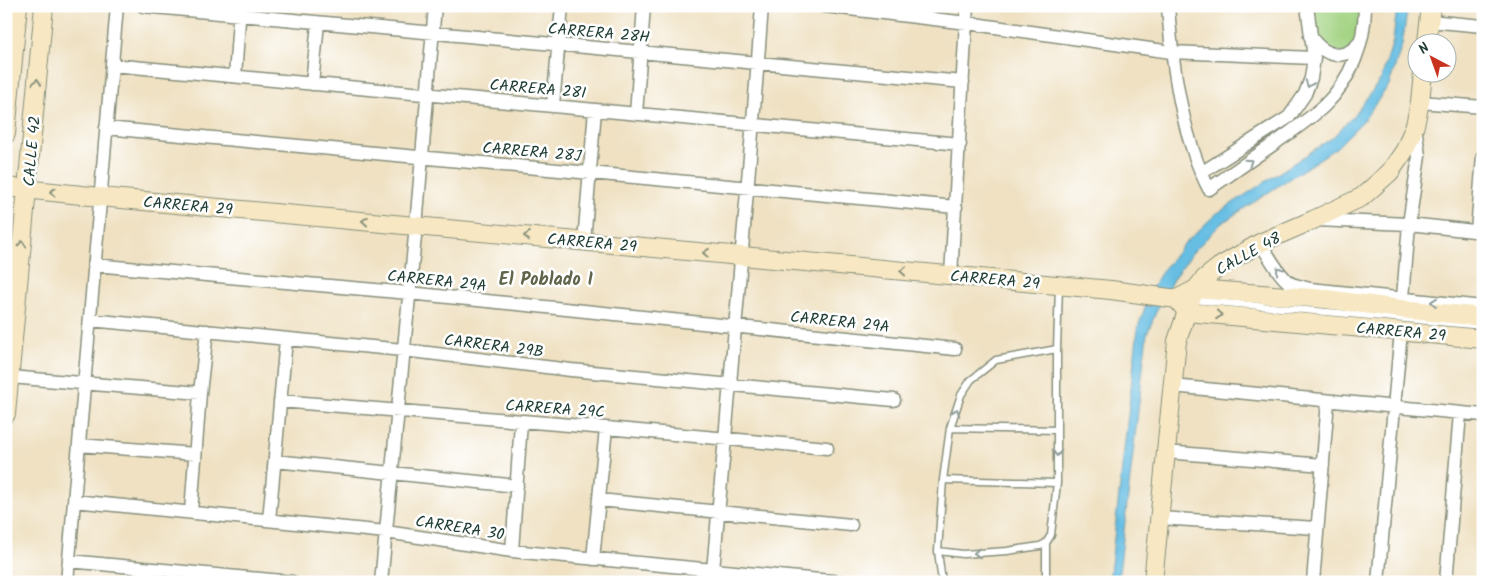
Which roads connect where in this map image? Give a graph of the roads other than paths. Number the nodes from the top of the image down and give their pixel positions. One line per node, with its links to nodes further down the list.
1 (18, 6): 33 (street, CALLE 42)
2 (44, 6): 51 (street, CALLE 42, one-way to 2)
3 (117, 6): 28 (street)
4 (143, 6): 14 (street, CARRERA 28H)
5 (434, 6): 20 (street)
6 (562, 6): 23 (street)
7 (644, 6): 24 (street)
8 (762, 6): 27 (street)
9 (824, 6): 17 (street)
10 (967, 6): 17 (street)
11 (1168, 6): 25 (street)
12 (1307, 6): 21 (street)
13 (1365, 6): 22 (street)
14 (240, 11): 16 (street, CARRERA 28H); 29 (street)
15 (1430, 14): 18 (street); 19 (street)
16 (318, 23): 20 (street, CARRERA 28H); 32 (street)
17 (967, 23): 25 (street); 30 (street)
18 (1483, 26)
19 (1428, 32)
20 (432, 34): 23 (street, CARRERA 28H); 34 (street)
21 (1310, 36): 22 (street); 26 (street)
22 (1361, 40): 48 (street, one-way to 22)
23 (559, 45): 24 (street, CARRERA 28H); 36 (street)
24 (640, 52): 27 (street, CARRERA 28H); 39 (street)
25 (1171, 52): 26 (street); 48 (street)
26 (1314, 58): 48 (street, one-way to 48)
27 (758, 63): 30 (street, CARRERA 28H); 40 (street)
28 (112, 65): 29 (street, CARRERA 28I); 42 (street)
29 (234, 76): 32 (street, CARRERA 28I)
30 (963, 82): 44 (street)
31 (1423, 82): 35 (street, CALLE 48)
32 (312, 84): 34 (street, CARRERA 28I)
33 (8, 90): 43 (street, CALLE 42)
34 (428, 94): 36 (street, CARRERA 28I); 46 (street)
35 (1420, 102): 37 (street); 41 (street, CALLE 48)
36 (553, 105): 38 (street, CARRERA 28I)
37 (1483, 107)
38 (595, 110): 39 (street, CARRERA 28I); 47 (street)
39 (636, 114): 40 (street, CARRERA 28I)
40 (754, 124): 44 (street, CARRERA 28I); 50 (street)
41 (1415, 125): 54 (street, CALLE 48); 55 (street)
42 (106, 128): 46 (street, CARRERA 28J); 52 (street)
43 (6, 134)
44 (960, 144): 53 (street)
45 (1483, 156): 57 (street)
46 (422, 157): 47 (street, CARRERA 28J); 56 (street)
47 (590, 173): 50 (street, CARRERA 28J); 58 (street)
48 (1201, 173)
49 (6, 187): 51 (street, CARRERA 29)
50 (748, 187): 53 (street, CARRERA 28J); 60 (street)
51 (27, 189): 52 (street, CARRERA 29, one-way to 51); 79 (street, CALLE 42, one-way to 51)
52 (100, 197): 56 (street, CARRERA 29, one-way to 52); 61 (street)
53 (956, 207): 62 (street)
54 (1314, 220): 55 (street); 59 (street, CALLE 48)
55 (1409, 224): 57 (street); 65 (street)
56 (416, 226): 58 (street, CARRERA 29, one-way to 56); 64 (street)
57 (1480, 232)
58 (584, 242): 60 (street, CARRERA 29, one-way to 58)
59 (1260, 243): 65 (street, one-way to 59); 66 (street, CALLE 48)
60 (743, 256): 62 (street, CARRERA 29, one-way to 60); 71 (street)
61 (94, 265): 64 (street, CARRERA 29A); 69 (street)
62 (951, 275): 63 (street, CARRERA 29)
63 (1060, 285): 66 (street, CARRERA 29); 77 (lane)
64 (409, 293): 71 (street, CARRERA 29A); 78 (street)
65 (1403, 298): 67 (street, one-way to 65)
66 (1184, 299): 68 (street, CARRERA 29); 70 (lane); 73 (street, CARRERA 29, one-way to 73); 82 (street, CALLE 48)
67 (1483, 307)
68 (1483, 316)
69 (90, 320): 72 (street, CARRERA 29B); 80 (street)
70 (1483, 326)
71 (734, 327): 76 (street, CARRERA 29A); 81 (street)
72 (207, 331): 75 (street, CARRERA 29B); 83 (street)
73 (1401, 331): 74 (street, CARRERA 29); 87 (street)
74 (1483, 339)
75 (286, 340): 78 (street, CARRERA 29B); 86 (street)
76 (955, 348)
77 (1057, 349): 94 (lane, one-way to 77); 95 (lane)
78 (403, 350): 81 (street, CARRERA 29B); 88 (street)
79 (10, 377): 80 (street); 90 (street, CALLE 42)
80 (84, 383): 83 (street); 97 (street)
81 (731, 385): 84 (street, CARRERA 29B); 96 (street)
82 (1172, 386): 85 (street); 99 (street, CALLE 48)
83 (200, 393): 100 (street)
84 (894, 400)
85 (1328, 400): 87 (street); 102 (street)
86 (280, 402): 88 (street, CARRERA 29C); 101 (street)
87 (1393, 407): 89 (street); 130 (street)
88 (398, 412): 92 (street, CARRERA 29C); 103 (street)
89 (1460, 413): 91 (street); 131 (street)
90 (6, 414)
91 (1483, 415)
92 (521, 422): 93 (street, CARRERA 29C); 106 (street)
93 (606, 428): 96 (street, CARRERA 29C); 107 (street)
94 (950, 428): 95 (lane); 104 (lane)
95 (1057, 430): 105 (lane, one-way to 105)
96 (726, 438): 98 (street, CARRERA 29C); 110 (street)
97 (79, 445): 100 (street); 108 (street)
98 (828, 448)
99 (1166, 452): 102 (street); 111 (street, CALLE 48)
100 (195, 454): 109 (street)
101 (274, 461): 103 (street); 112 (street)
102 (1323, 465): 114 (street)
103 (391, 472): 106 (street); 115 (street)
104 (943, 480): 105 (lane); 118 (lane)
105 (1057, 483): 116 (lane)
106 (517, 486): 117 (street)
107 (599, 500): 110 (street); 119 (street)
108 (74, 501): 109 (street, CARRERA 30); 120 (street)
109 (190, 512): 112 (street, CARRERA 30)
110 (719, 512): 113 (street); 121 (street)
111 (1160, 518): 114 (street); 128 (street, CALLE 48)
112 (269, 520): 115 (street, CARRERA 30)
113 (851, 525)
114 (1318, 528): 129 (street)
115 (386, 532): 117 (street, CARRERA 30); 124 (street)
116 (1046, 542): 118 (lane, one-way to 118); 127 (lane)
117 (512, 551): 119 (street, CARRERA 30)
118 (938, 551): 126 (lane)
119 (593, 559): 121 (street, CARRERA 30)
120 (69, 561): 122 (street); 123 (street)
121 (713, 576): 125 (street, CARRERA 30)
122 (67, 582)
123 (292, 582)
124 (381, 582)
125 (842, 582)
126 (942, 582)
127 (1046, 582)
128 (1154, 582)
129 (1313, 582)
130 (1378, 582)
131 (1446, 582)

